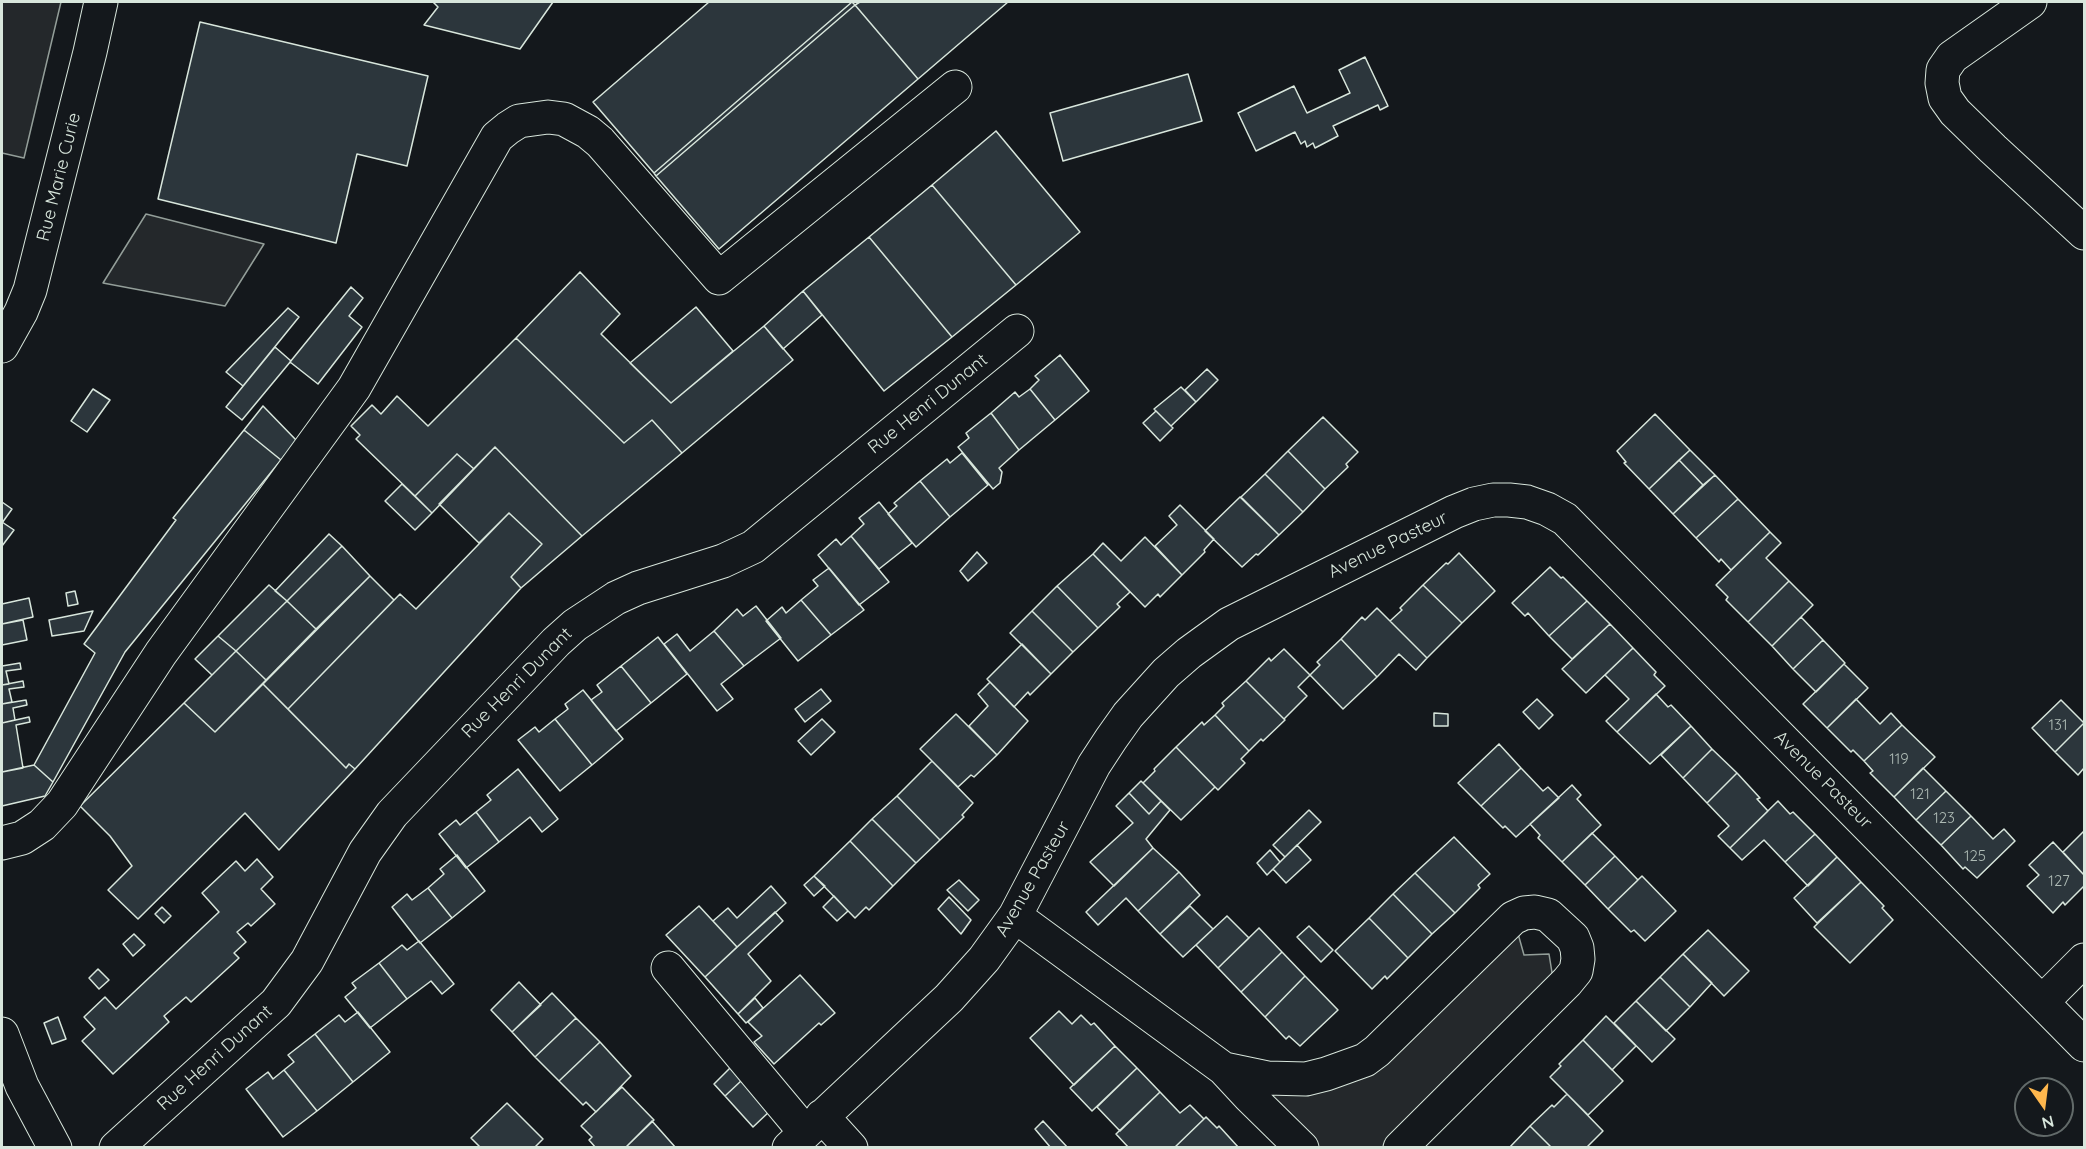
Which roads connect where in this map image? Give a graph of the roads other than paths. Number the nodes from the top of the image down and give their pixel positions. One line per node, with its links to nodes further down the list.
1 (101, 2): 6 (street, Rue Marie Curie)
2 (2030, 2): 4 (street)
3 (955, 87): 7 (street)
4 (2085, 233)
5 (1017, 331): 17 (street, Rue Henri Dunant)
6 (2, 346)
7 (2, 843)
8 (1015, 916): 11 (street, Avenue Pasteur); 14 (street); 15 (street, Avenue Pasteur)
9 (2085, 960): 11 (street)
10 (668, 969): 15 (street)
11 (2042, 1002): 13 (street, Avenue Pasteur)
12 (2, 1034): 16 (street)
13 (2085, 1045)
14 (1224, 1069): 19 (street); 20 (street)
15 (805, 1132): 18 (street)
16 (55, 1148)
17 (116, 1148)
18 (851, 1148)
19 (1302, 1148)
20 (1400, 1148)

